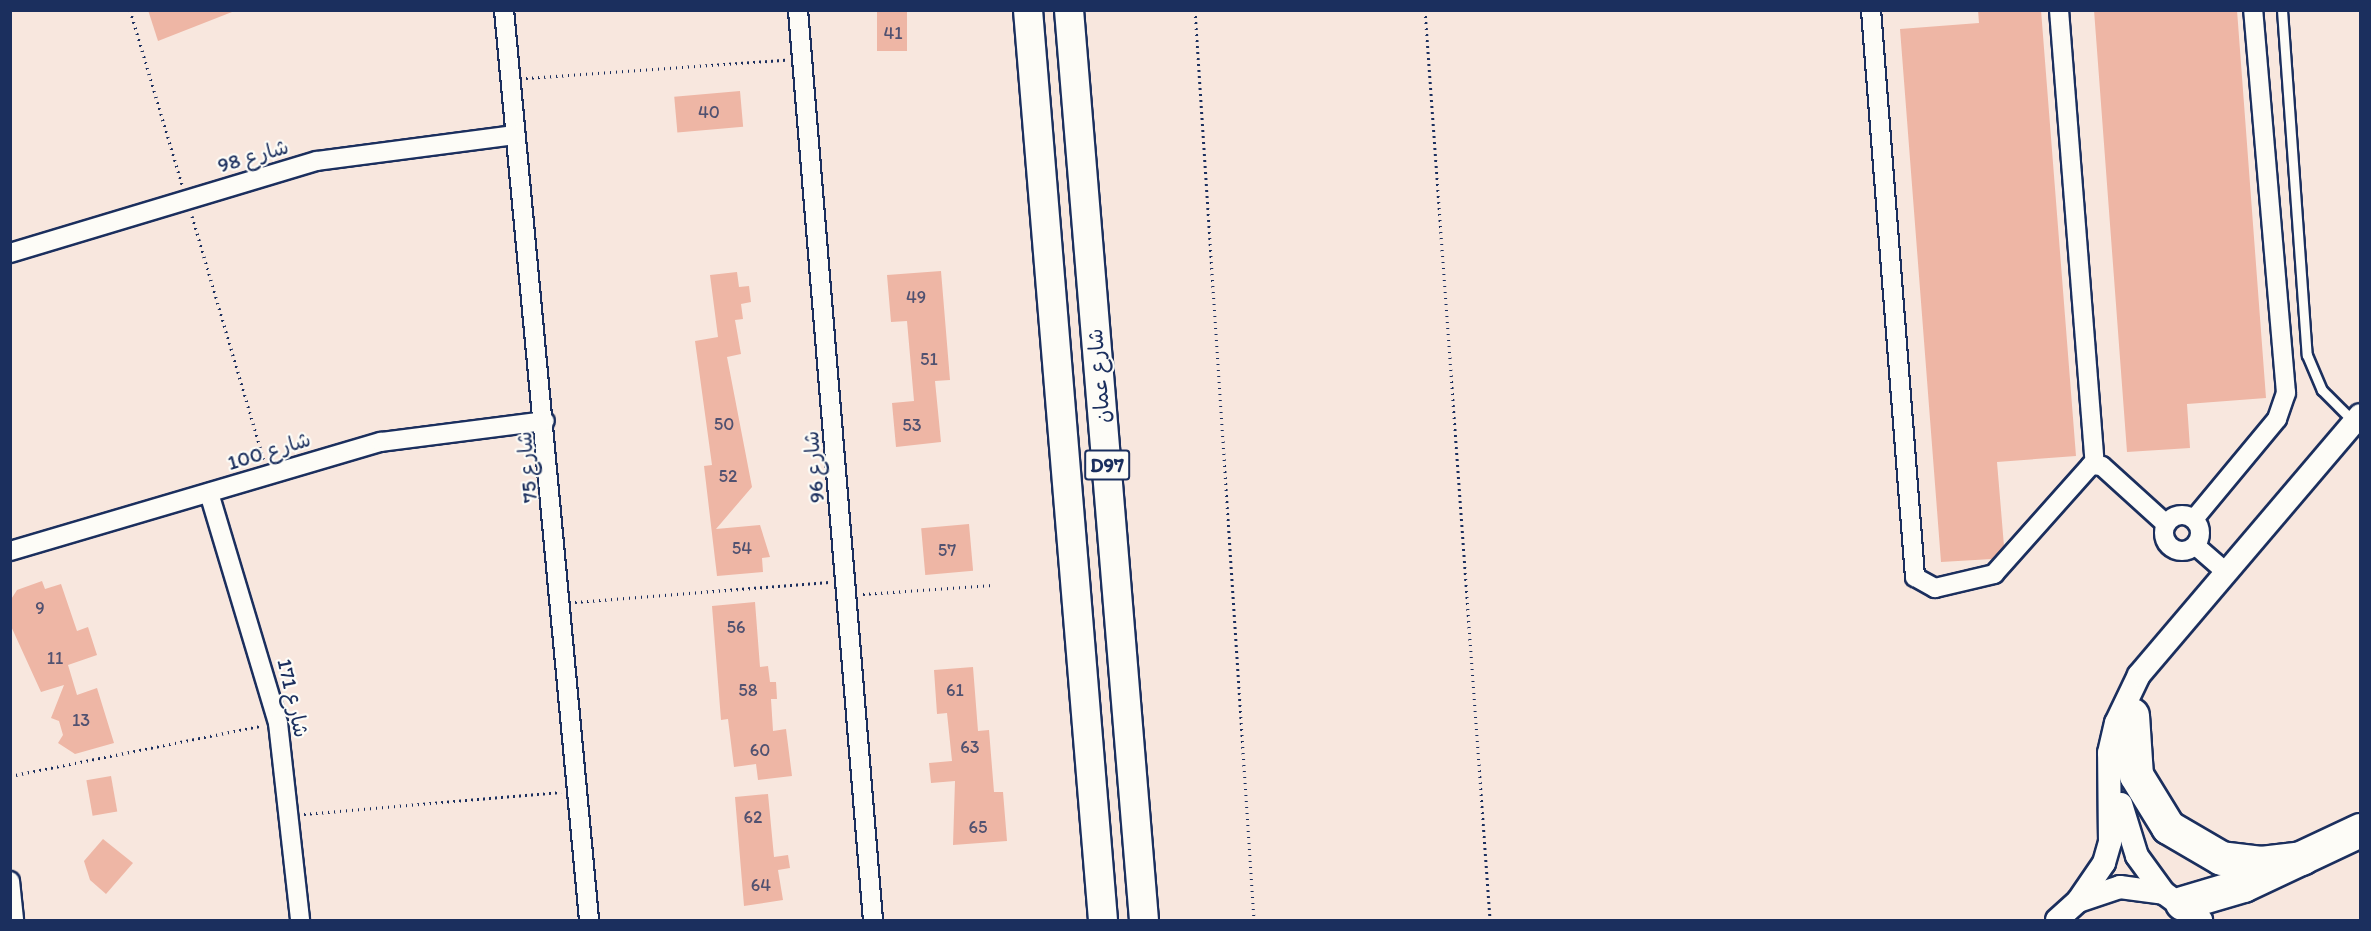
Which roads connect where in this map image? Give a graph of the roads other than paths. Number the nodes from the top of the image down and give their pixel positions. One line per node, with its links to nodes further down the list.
1 (504, 10): 9 (street, شارع 75)
2 (798, 10): 30 (street, شارع 96)
3 (1028, 10): 31 (main road, شارع عمان / D97)
4 (1069, 10): 32 (main road, شارع عمان / D97)
5 (1870, 10): 13 (street)
6 (2059, 10): 13 (street)
7 (2253, 10): 15 (street)
8 (2282, 10): 11 (lane)
9 (515, 135): 10 (street, شارع 98); 12 (street, شارع 75)
10 (10, 254)
11 (2357, 419): 19 (street)
12 (545, 421): 14 (street, شارع 100); 29 (street, شارع 75)
13 (2095, 464): 16 (street)
14 (209, 493): 18 (street, شارع 100); 28 (street, شارع 171)
15 (2194, 519): 16 (street); 17 (street)
16 (2166, 524): 17 (street)
17 (2196, 546): 19 (street)
18 (10, 551)
19 (2226, 572): 20 (street)
20 (2164, 650): 21 (street); 25 (street)
21 (2132, 715): 23 (highway); 26 (street)
22 (2361, 830): 23 (highway)
23 (2302, 858): 26 (highway)
24 (10, 881): 27 (street)
25 (2078, 901): 26 (street); 33 (street)
26 (2182, 906)
27 (14, 921)
28 (300, 921)
29 (589, 921)
30 (873, 921)
31 (1103, 921)
32 (1144, 921)
33 (2057, 921)

